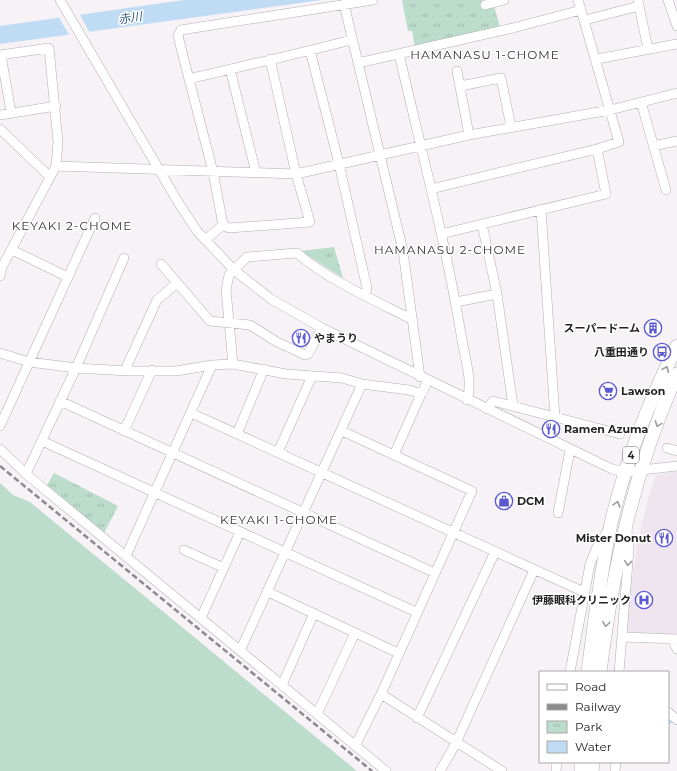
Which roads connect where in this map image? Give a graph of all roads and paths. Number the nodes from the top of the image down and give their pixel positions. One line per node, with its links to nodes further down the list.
1 (60, 0): 41 (street)
2 (369, 0): 7 (street)
3 (504, 0): 8 (street)
4 (578, 0): 9 (street)
5 (639, 3): 10 (street); 14 (street)
6 (671, 3): 11 (street)
7 (344, 4): 12 (street); 23 (street)
8 (485, 5)
9 (581, 10): 10 (street); 16 (street)
10 (585, 20): 19 (street)
11 (677, 26)
12 (352, 40): 15 (street); 20 (street)
13 (677, 44): 14 (street)
14 (648, 49): 19 (street)
15 (310, 50): 18 (street); 39 (street)
16 (399, 54): 20 (street); 35 (street)
17 (1, 55): 27 (street); 29 (street)
18 (270, 59): 21 (street); 44 (street)
19 (597, 59): 28 (street)
20 (358, 63): 38 (street)
21 (230, 69): 23 (street); 43 (street)
22 (457, 71): 24 (street)
23 (189, 79): 42 (street)
24 (460, 86): 31 (street); 33 (street)
25 (677, 93): 26 (street)
26 (641, 102): 28 (street); 36 (street)
27 (56, 106): 29 (street); 40 (street)
28 (610, 110): 31 (street); 37 (street)
29 (11, 112): 30 (street)
30 (0, 115)
31 (511, 127): 33 (street)
32 (0, 129): 45 (street)
33 (469, 135): 35 (street)
34 (677, 141): 36 (street)
35 (420, 146): 38 (street); 46 (street)
36 (653, 146): 47 (street)
37 (596, 149): 46 (street); 48 (street)
38 (380, 155): 39 (street); 65 (street)
39 (339, 164): 44 (street); 63 (street)
40 (56, 166): 41 (street); 45 (street)
41 (157, 168): 42 (street); 53 (street)
42 (213, 172): 43 (street); 51 (street)
43 (256, 173): 44 (street)
44 (296, 174): 51 (street)
45 (50, 177): 54 (street)
46 (431, 188): 52 (street)
47 (666, 190)
48 (541, 208): 50 (street); 87 (street)
49 (95, 218): 60 (street)
50 (482, 224): 52 (street); 62 (street)
51 (223, 225): 53 (street)
52 (441, 234): 64 (street)
53 (205, 240): 58 (street)
54 (12, 250): 57 (street); 60 (street)
55 (124, 258): 73 (street)
56 (161, 264): 61 (street)
57 (1, 267): 59 (street)
58 (234, 270): 63 (street); 66 (street); 67 (street)
59 (0, 276)
60 (68, 277): 70 (street)
61 (177, 283): 66 (street); 75 (street)
62 (497, 294): 64 (street); 84 (street)
63 (365, 296): 65 (street)
64 (456, 302): 82 (street)
65 (413, 320): 79 (street)
66 (229, 324): 67 (street); 71 (street)
67 (322, 328): 79 (street)
68 (677, 346): 103 (highway, 4, one-way to 68)
69 (0, 353): 70 (street)
70 (29, 362): 73 (street); 88 (street)
71 (233, 364): 72 (street); 74 (street)
72 (212, 365): 76 (street); 86 (street)
73 (76, 368): 75 (street); 83 (street)
74 (264, 369): 78 (street); 91 (street)
75 (125, 370): 76 (street)
76 (152, 370): 89 (street)
77 (677, 374): 102 (highway, 4, one-way to 102)
78 (312, 376): 80 (street); 98 (street)
79 (424, 379): 81 (street); 82 (street)
80 (362, 384): 81 (street); 90 (street)
81 (421, 394): 100 (street)
82 (467, 400): 85 (street)
83 (60, 401): 89 (street); 93 (street)
84 (513, 406): 85 (street); 87 (street)
85 (487, 409): 96 (street)
86 (191, 413): 91 (street); 99 (street)
87 (555, 418): 92 (street)
88 (0, 426)
89 (124, 431): 99 (street)
90 (342, 431): 100 (street); 104 (street)
91 (237, 434): 98 (street)
92 (620, 434)
93 (42, 441): 105 (street); 106 (street)
94 (667, 448): 97 (street)
95 (0, 449): 105 (street)
96 (570, 450): 103 (street); 108 (street)
97 (677, 451)
98 (278, 452): 104 (street)
99 (172, 453): 106 (street); 107 (street)
100 (394, 455): 112 (street)
101 (677, 466): 102 (street)
102 (641, 471): 103 (street); 109 (highway, 4)
103 (626, 472): 110 (highway, 4, one-way to 103)
104 (323, 473): 107 (street); 112 (street)
105 (26, 474): 116 (street)
106 (154, 492): 111 (street); 116 (street)
107 (304, 512): 114 (street); 119 (street)
108 (558, 513)
109 (625, 524): 126 (street, one-way to 126); 133 (highway, 4, one-way to 133)
110 (611, 526): 121 (street); 132 (highway, 4)
111 (240, 532): 114 (street); 117 (street)
112 (453, 532): 115 (street); 119 (street)
113 (184, 550): 117 (street)
114 (286, 552): 120 (street); 122 (street)
115 (495, 552): 118 (street); 139 (street)
116 (126, 556): 124 (street)
117 (224, 568): 124 (street)
118 (534, 570): 121 (street); 141 (street)
119 (435, 573): 122 (street)
120 (268, 592): 123 (street); 129 (street)
121 (584, 592): 131 (street)
122 (416, 612): 130 (street)
123 (314, 613): 125 (street); 135 (street)
124 (201, 618): 129 (street)
125 (355, 633): 130 (street); 138 (street)
126 (622, 637): 127 (street); 134 (street)
127 (674, 639): 128 (street)
128 (677, 648)
129 (240, 651): 135 (street)
130 (398, 653): 136 (street)
131 (570, 671)
132 (588, 671)
133 (600, 671)
134 (618, 671)
135 (282, 685): 138 (street)
136 (381, 694): 139 (street); 142 (street)
137 (669, 713): 140 (street)
138 (317, 714): 142 (street)
139 (417, 718): 141 (street)
140 (677, 719)
141 (456, 743): 144 (street); 145 (street)
142 (355, 746): 143 (street)
143 (386, 771)
144 (440, 771)
145 (502, 771)

